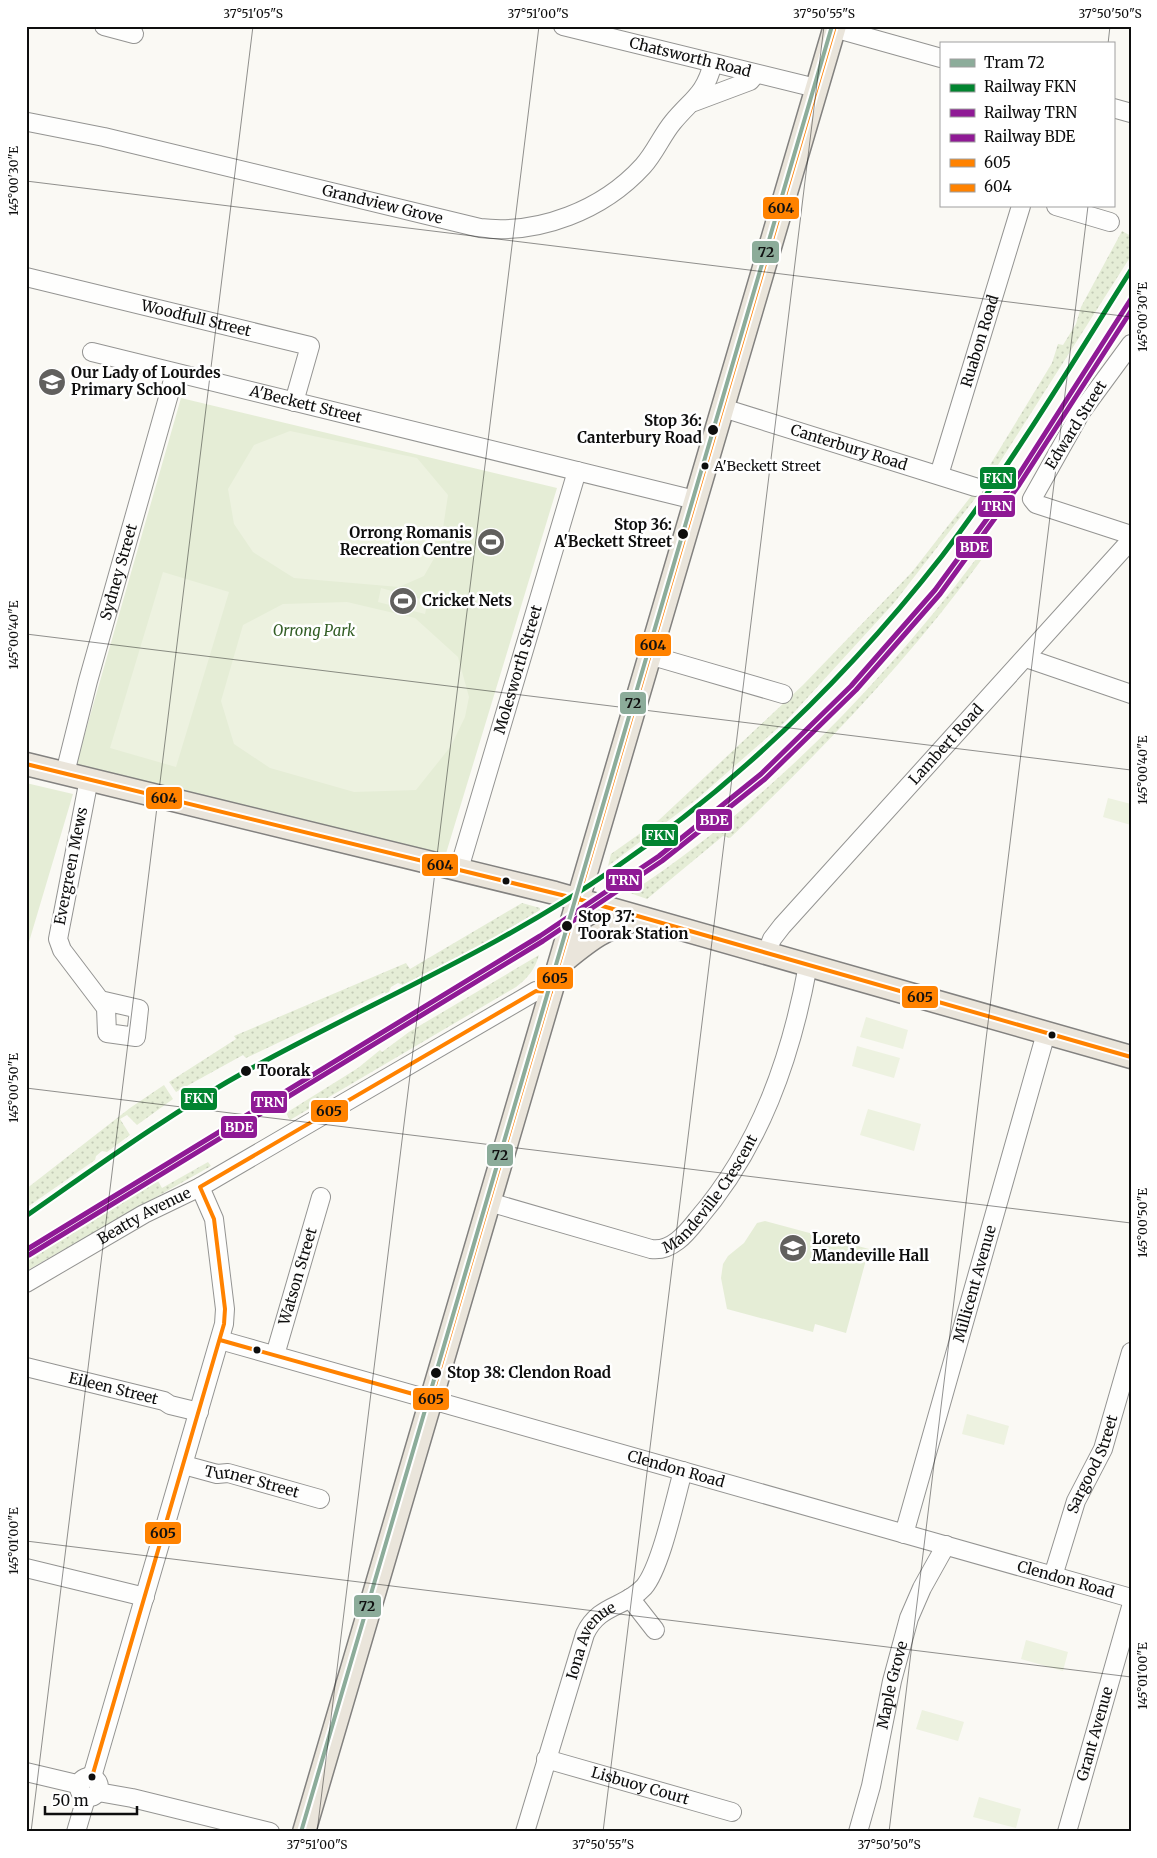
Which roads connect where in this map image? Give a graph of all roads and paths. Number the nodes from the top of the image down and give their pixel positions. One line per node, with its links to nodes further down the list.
1 (104, 26): 4 (street)
2 (563, 26): 6 (street, Chatsworth Road)
3 (835, 27): 5 (street); 8 (main road)
4 (134, 34)
5 (940, 58)
6 (713, 63): 7 (street, Chatsworth Road); 9 (street, Grandview Grove)
7 (756, 74): 8 (street, Chatsworth Road); 9 (street, Grandview Grove)
8 (816, 88): 21 (main road)
9 (694, 102): 12 (street, Grandview Grove)
10 (1114, 108): 11 (street)
11 (1131, 113)
12 (27, 120)
13 (1020, 208): 23 (street, Ruabon Road)
14 (1063, 208): 15 (street)
15 (1110, 222)
16 (26, 277): 20 (street, Woodfull Street)
17 (1131, 344): 26 (street, Edward Street)
18 (92, 352): 19 (street, A'Beckett Street)
19 (175, 373): 20 (street, A'Beckett Street); 33 (street, Sydney Street)
20 (294, 402): 22 (street, A'Beckett Street)
21 (723, 408): 23 (street, Canterbury Road); 25 (main road)
22 (577, 471): 25 (street, A'Beckett Street); 35 (street, Molesworth Street)
23 (940, 476): 24 (street, Canterbury Road)
24 (976, 487)
25 (696, 500): 28 (main road)
26 (1131, 535)
27 (1131, 540): 29 (street, Lambert Road)
28 (649, 656): 30 (street); 36 (main road)
29 (1026, 658): 31 (street); 38 (street, Lambert Road)
30 (783, 694)
31 (1131, 694)
32 (26, 764): 33 (main road)
33 (65, 773): 34 (main road)
34 (90, 779): 35 (main road); 42 (street, Evergreen Mews)
35 (459, 869): 36 (main road)
36 (575, 892): 37 (main road); 40 (main road)
37 (648, 919): 38 (main road); 40 (main road)
38 (767, 952): 39 (main road)
39 (808, 964): 43 (main road); 47 (street, Mandeville Crescent)
40 (559, 965): 41 (main road)
41 (551, 992): 45 (street, Beatty Avenue); 47 (main road)
42 (107, 1007)
43 (1046, 1033): 44 (main road); 58 (street, Millicent Avenue)
44 (1131, 1057)
45 (200, 1187): 48 (street, Beatty Avenue); 49 (street)
46 (321, 1197): 51 (street, Watson Street)
47 (489, 1202): 53 (main road)
48 (26, 1283)
49 (220, 1340): 51 (street, Clendon Road); 54 (street)
50 (1131, 1352): 61 (street, Sargood Street)
51 (275, 1355): 53 (street, Clendon Road)
52 (26, 1367): 54 (street, Eileen Street)
53 (431, 1399): 56 (street, Clendon Road); 73 (main road)
54 (199, 1412): 55 (street)
55 (184, 1465): 57 (street, Turner Street); 62 (street)
56 (683, 1471): 58 (street, Clendon Road); 63 (street, Iona Avenue)
57 (320, 1499)
58 (904, 1534): 59 (street, Clendon Road)
59 (946, 1545): 61 (street, Clendon Road); 75 (street, Maple Grove)
60 (26, 1568): 62 (street)
61 (1053, 1576): 64 (street, Clendon Road)
62 (145, 1597): 69 (street)
63 (630, 1598): 66 (street); 67 (street, Iona Avenue)
64 (1131, 1598)
65 (1131, 1607): 76 (street, Grant Avenue)
66 (655, 1630)
67 (546, 1759): 70 (street, Lisbuoy Court); 74 (street, Iona Avenue)
68 (26, 1772): 69 (street)
69 (89, 1788): 71 (street); 72 (street)
70 (732, 1812)
71 (76, 1832)
72 (270, 1832)
73 (304, 1832)
74 (525, 1832)
75 (858, 1832)
76 (1067, 1832)

